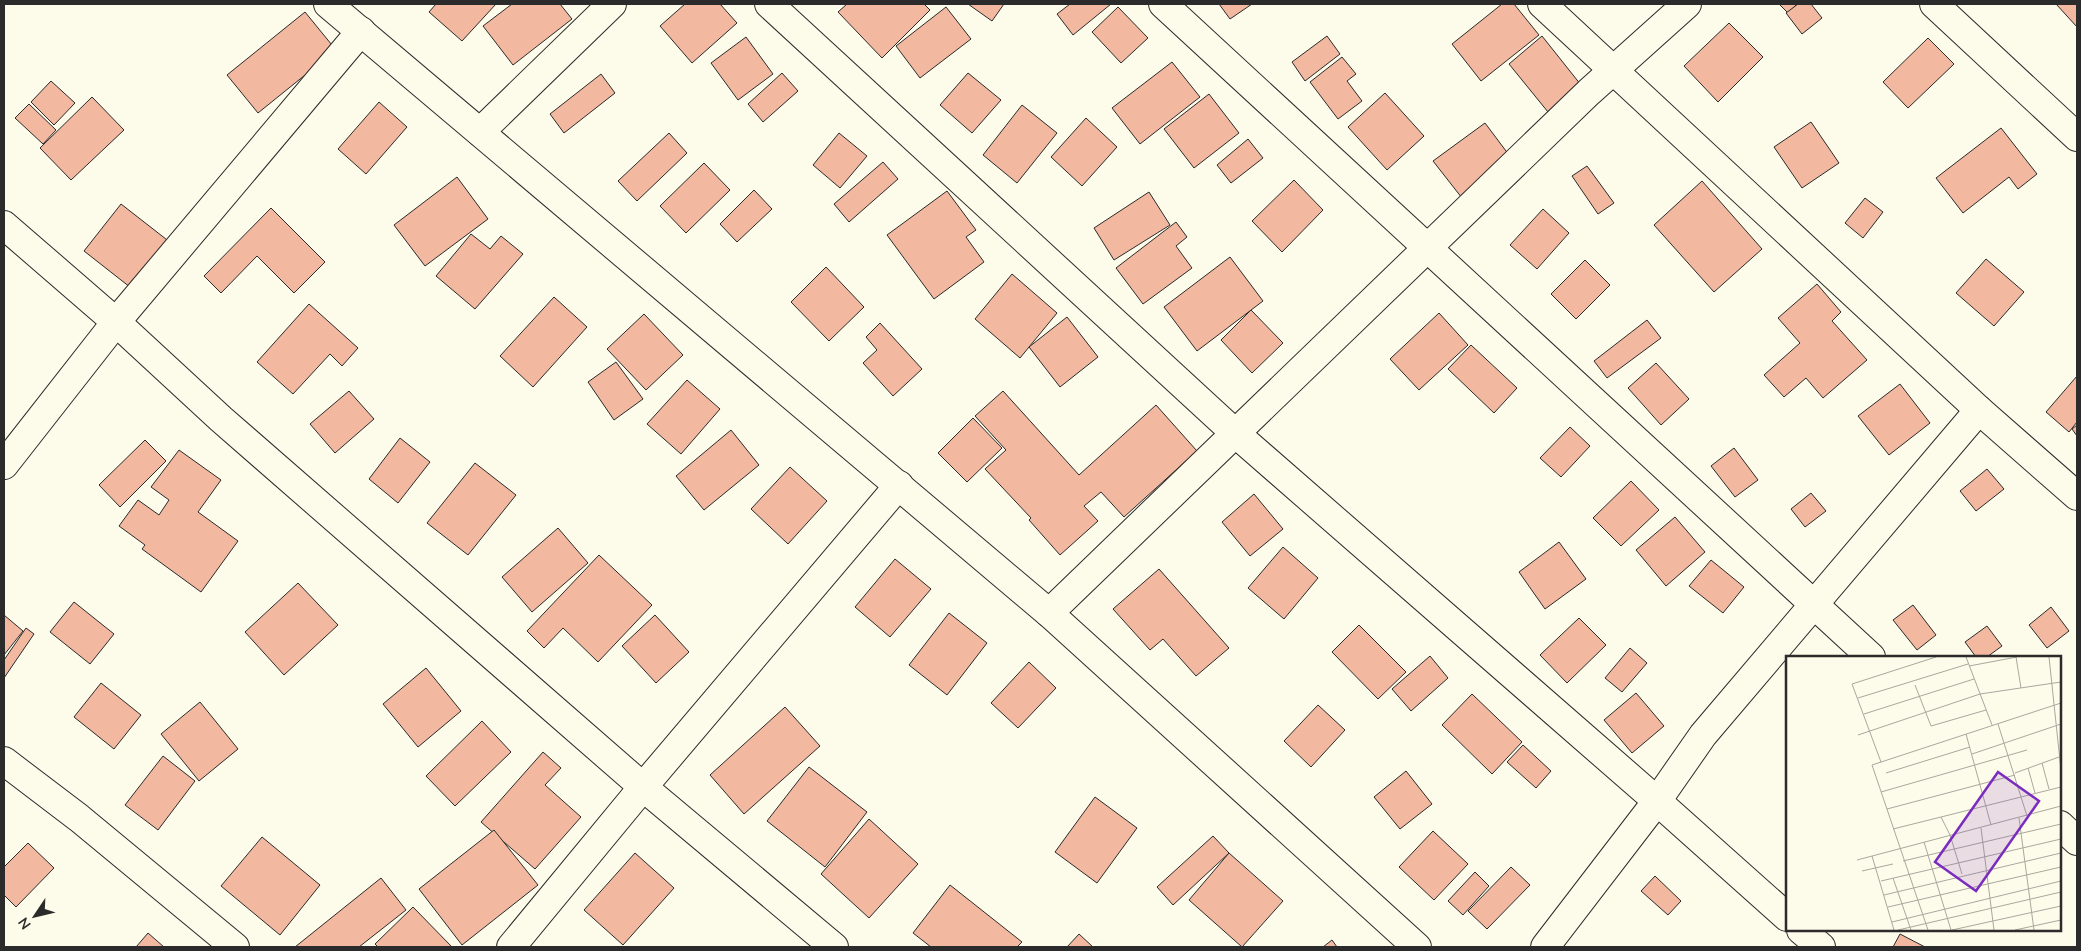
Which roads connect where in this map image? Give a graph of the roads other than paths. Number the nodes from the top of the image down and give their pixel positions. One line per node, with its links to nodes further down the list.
1 (328, 4): 8 (street)
2 (612, 4): 10 (street)
3 (770, 4): 16 (street)
4 (1163, 4): 13 (street)
5 (1542, 4): 9 (street)
6 (1687, 4): 9 (street)
7 (1934, 4): 11 (street)
8 (361, 31): 10 (street); 14 (street)
9 (1614, 70): 13 (street); 15 (street)
10 (480, 132): 18 (street)
11 (2077, 137)
12 (4, 225): 14 (street)
13 (1428, 248): 16 (street); 20 (street)
14 (116, 322): 17 (street); 24 (street)
15 (1979, 410): 19 (street); 20 (street)
16 (1235, 433): 21 (street); 25 (street)
17 (4, 465)
18 (900, 485): 21 (street); 24 (street)
19 (2077, 496)
20 (1813, 606): 22 (street); 25 (street)
21 (1049, 613): 33 (street)
22 (1870, 656)
23 (4, 761): 30 (street)
24 (642, 787): 31 (street); 32 (street)
25 (1657, 801): 28 (street); 34 (street)
26 (2061, 826): 27 (street)
27 (2077, 841)
28 (1786, 916)
29 (1802, 931): 35 (street)
30 (235, 947)
31 (510, 947)
32 (834, 947)
33 (1417, 947)
34 (1545, 947)
35 (1821, 947)

